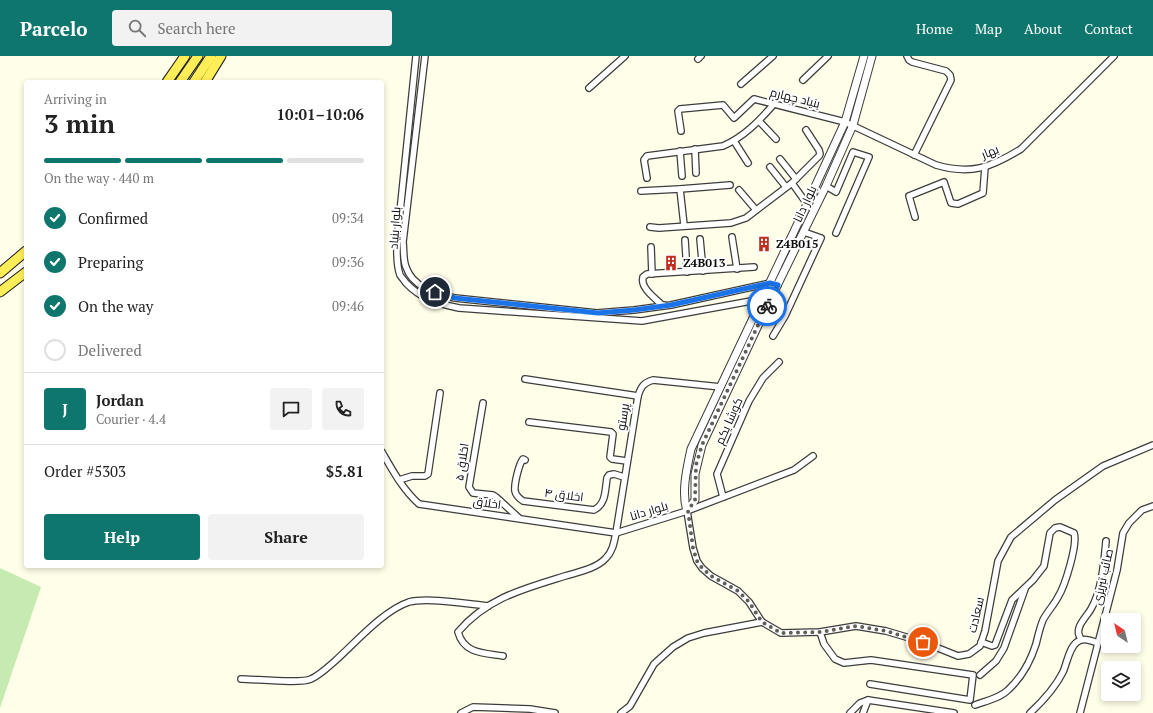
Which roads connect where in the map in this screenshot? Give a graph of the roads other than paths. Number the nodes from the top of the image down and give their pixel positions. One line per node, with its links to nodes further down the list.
1 (185, 56): 14 (main road)
2 (198, 56): 15 (main road)
3 (211, 56): 16 (main road)
4 (221, 56): 17 (main road)
5 (416, 56): 68 (street, بلوار بنیاد)
6 (425, 56): 70 (street, بلوار بنیاد)
7 (625, 56): 20 (street)
8 (773, 56): 19 (street)
9 (828, 56): 18 (street)
10 (864, 56): 23 (street, بلوار دانا)
11 (872, 56): 24 (street, بلوار دانا)
12 (907, 56): 31 (street)
13 (1114, 56): 35 (street, بهار)
14 (168, 80)
15 (181, 80)
16 (195, 80)
17 (206, 80)
18 (803, 80)
19 (741, 84)
20 (589, 88)
21 (774, 104): 22 (street); 23 (street, بنیاد چهارم); 26 (street, بنیاد چهارم)
22 (759, 121): 27 (street); 28 (street)
23 (845, 122): 24 (street, بهار); 46 (street, بلوار دانا)
24 (853, 125): 31 (street, بهار); 41 (street, بلوار دانا)
25 (806, 130): 39 (street)
26 (681, 131)
27 (776, 139)
28 (734, 141): 29 (street); 33 (street)
29 (695, 149): 30 (street); 36 (street)
30 (680, 151): 37 (street); 38 (street)
31 (914, 155): 35 (street, بهار)
32 (780, 159): 39 (street)
33 (748, 164)
34 (770, 167): 42 (street)
35 (985, 167): 48 (street)
36 (696, 173)
37 (682, 176)
38 (647, 178)
39 (794, 181): 42 (street); 46 (street)
40 (730, 186): 43 (street)
41 (826, 186): 51 (street, بلوار دانا); 52 (street)
42 (786, 187): 47 (street)
43 (680, 189): 45 (street); 49 (street)
44 (740, 190): 47 (street)
45 (641, 192)
46 (807, 204): 65 (street, بلوار دانا)
47 (756, 210): 49 (street)
48 (915, 217)
49 (684, 225): 50 (street)
50 (650, 227)
51 (804, 232): 66 (street, بلوار دانا); 71 (street)
52 (836, 233)
53 (732, 237): 59 (street)
54 (700, 239): 60 (street)
55 (686, 240): 61 (street)
56 (651, 247): 64 (street)
57 (24, 253): 62 (main road)
58 (754, 267): 59 (street)
59 (737, 269): 60 (street)
60 (703, 271): 61 (street)
61 (687, 272): 64 (street)
62 (0, 273)
63 (24, 274): 67 (main road)
64 (652, 274): 70 (street)
65 (770, 283): 66 (street, بلوار بنیاد); 68 (street, بلوار دانا); 70 (street, بلوار بنیاد)
66 (778, 285): 69 (street, بلوار دانا)
67 (0, 292)
68 (762, 299): 69 (street, بلوار بنیاد); 74 (street, بلوار دانا)
69 (770, 300): 88 (street, بلوار دانا)
70 (671, 305)
71 (773, 336)
72 (780, 362): 86 (street, کوشا یکم)
73 (525, 379): 76 (street)
74 (721, 387): 76 (street, پرستو); 88 (street, بلوار دانا)
75 (440, 392): 85 (street)
76 (638, 396): 83 (street, پرستو)
77 (482, 403): 89 (street, اخلاق ۵)
78 (529, 422): 83 (street)
79 (1153, 445): 97 (street, سعادت)
80 (384, 455): 85 (street, اخلاق)
81 (813, 456): 86 (street)
82 (525, 460): 84 (street, اخلاق ۴)
83 (627, 461): 84 (street, پرستو)
84 (624, 477): 90 (street, پرستو)
85 (399, 480): 89 (street, اخلاق)
86 (723, 497): 88 (street)
87 (1153, 506): 98 (street, صائب تبریزی)
88 (688, 511): 90 (street, بلوار دانا); 94 (street, سعادت)
89 (520, 518): 90 (street, اخلاق)
90 (616, 533): 93 (street, پرستو)
91 (1106, 541): 96 (street)
92 (1026, 587): 97 (street); 100 (street); 104 (street)
93 (488, 606): 99 (street, پرستو); 101 (street)
94 (762, 622): 95 (street, سعادت); 107 (street)
95 (820, 632): 97 (street, سعادت); 102 (street)
96 (1081, 639): 98 (street); 111 (street)
97 (981, 642)
98 (1098, 643): 112 (street, صائب تبریزی)
99 (503, 656)
100 (980, 676)
101 (241, 679)
102 (870, 684)
103 (868, 700): 108 (street); 109 (street); 110 (street)
104 (975, 705)
105 (461, 713): 106 (street)
106 (555, 713)
107 (621, 713)
108 (850, 713)
109 (863, 713)
110 (954, 713)
111 (1030, 713)
112 (1080, 713)

